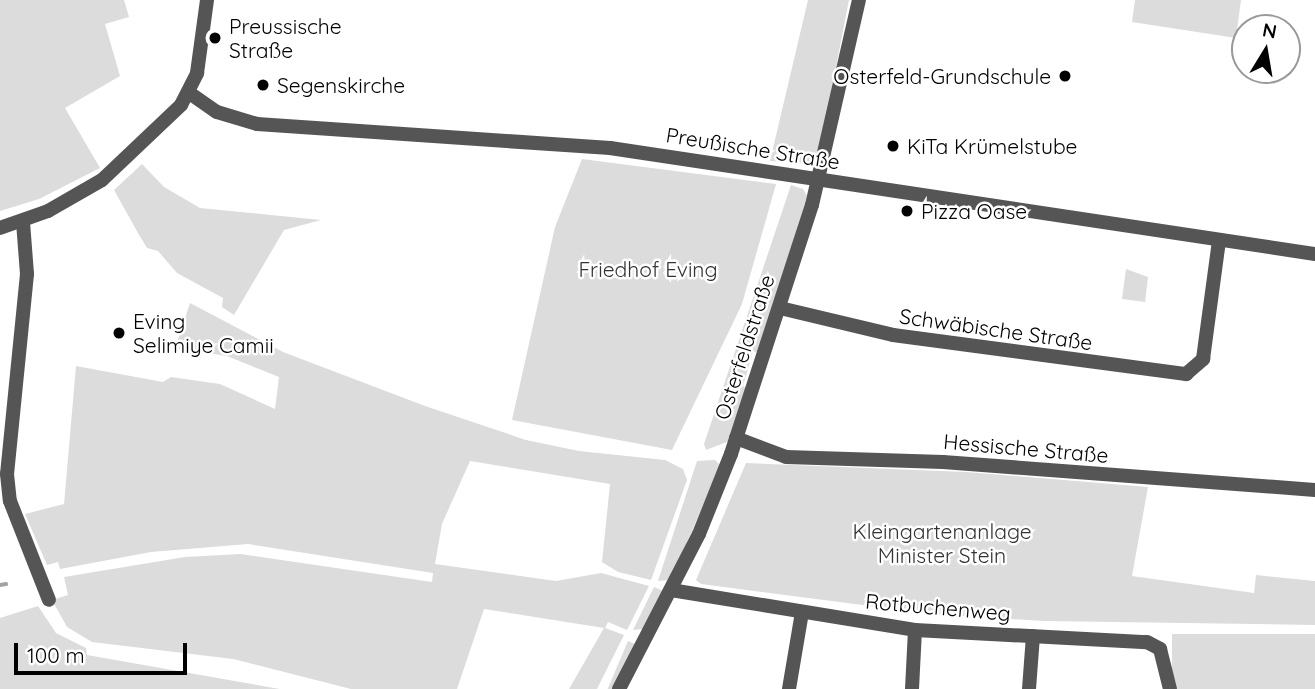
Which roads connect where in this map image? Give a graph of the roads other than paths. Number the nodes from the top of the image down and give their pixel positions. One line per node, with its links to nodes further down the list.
1 (207, 0): 3 (street)
2 (859, 0): 4 (street, Osterfeldstraße)
3 (188, 92): 4 (street, Preußische Straße); 5 (street)
4 (819, 180): 7 (street, Preußische Straße); 9 (street, Osterfeldstraße)
5 (23, 222): 6 (street); 13 (street)
6 (0, 228)
7 (1219, 240): 8 (street, Preußische Straße); 9 (street, Schwäbische Straße)
8 (1315, 254)
9 (780, 308): 10 (street, Osterfeldstraße)
10 (736, 438): 11 (street, Hessische Straße); 12 (street, Osterfeldstraße)
11 (1315, 490)
12 (671, 590): 14 (street, Rotbuchenweg); 17 (street, Osterfeldstraße)
13 (49, 600)
14 (802, 612): 15 (street, Rotbuchenweg); 18 (street)
15 (915, 630): 16 (street, Rotbuchenweg); 19 (street)
16 (1033, 636): 20 (street); 21 (street, Rotbuchenweg)
17 (619, 689)
18 (789, 689)
19 (912, 689)
20 (1029, 689)
21 (1170, 689)

